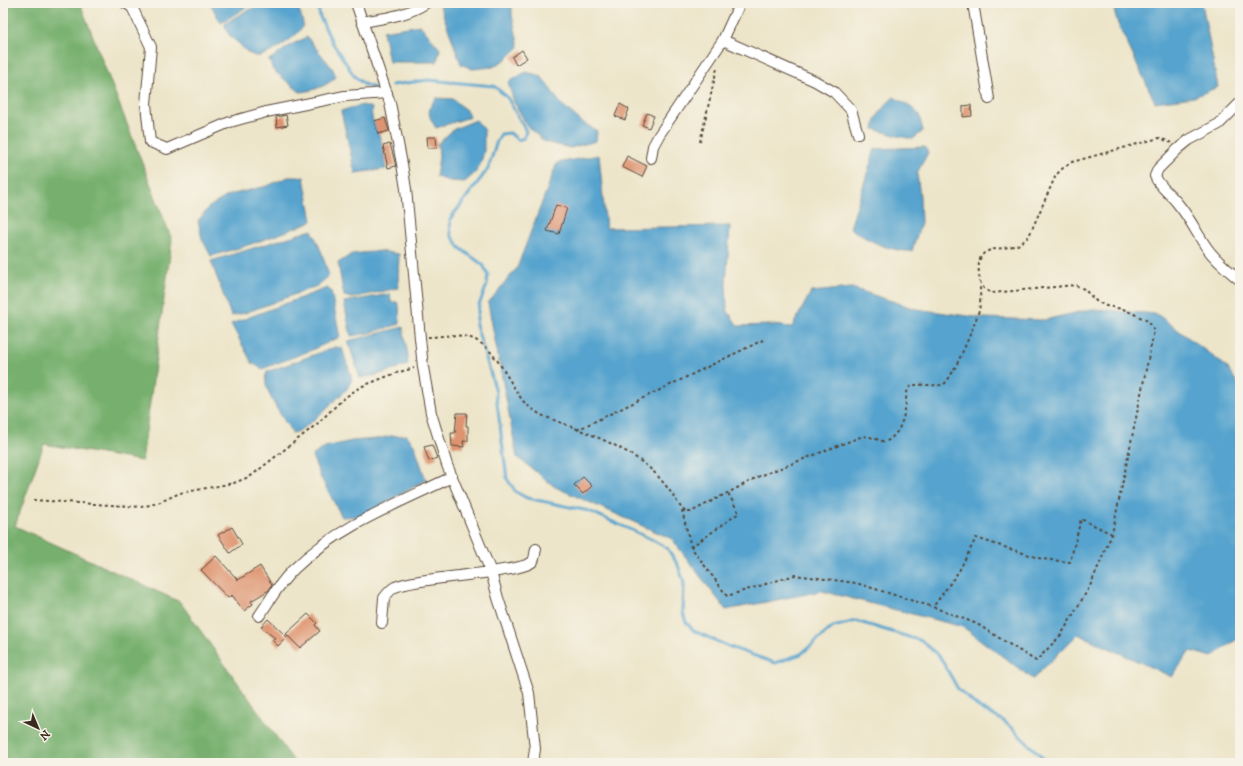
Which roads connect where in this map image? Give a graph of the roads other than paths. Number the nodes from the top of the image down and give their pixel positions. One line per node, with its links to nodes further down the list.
1 (125, 3): 8 (street)
2 (356, 3): 6 (street)
3 (426, 3): 6 (street)
4 (740, 3): 7 (street)
5 (973, 3): 9 (street)
6 (362, 22): 8 (street)
7 (723, 40): 11 (street); 12 (street)
8 (387, 93): 14 (street)
9 (989, 99)
10 (1240, 103): 13 (street)
11 (858, 134)
12 (651, 158)
13 (1240, 280)
14 (452, 477): 16 (street); 17 (street)
15 (536, 549): 16 (street)
16 (490, 572): 18 (street); 19 (street)
17 (259, 616)
18 (382, 623)
19 (533, 763)

